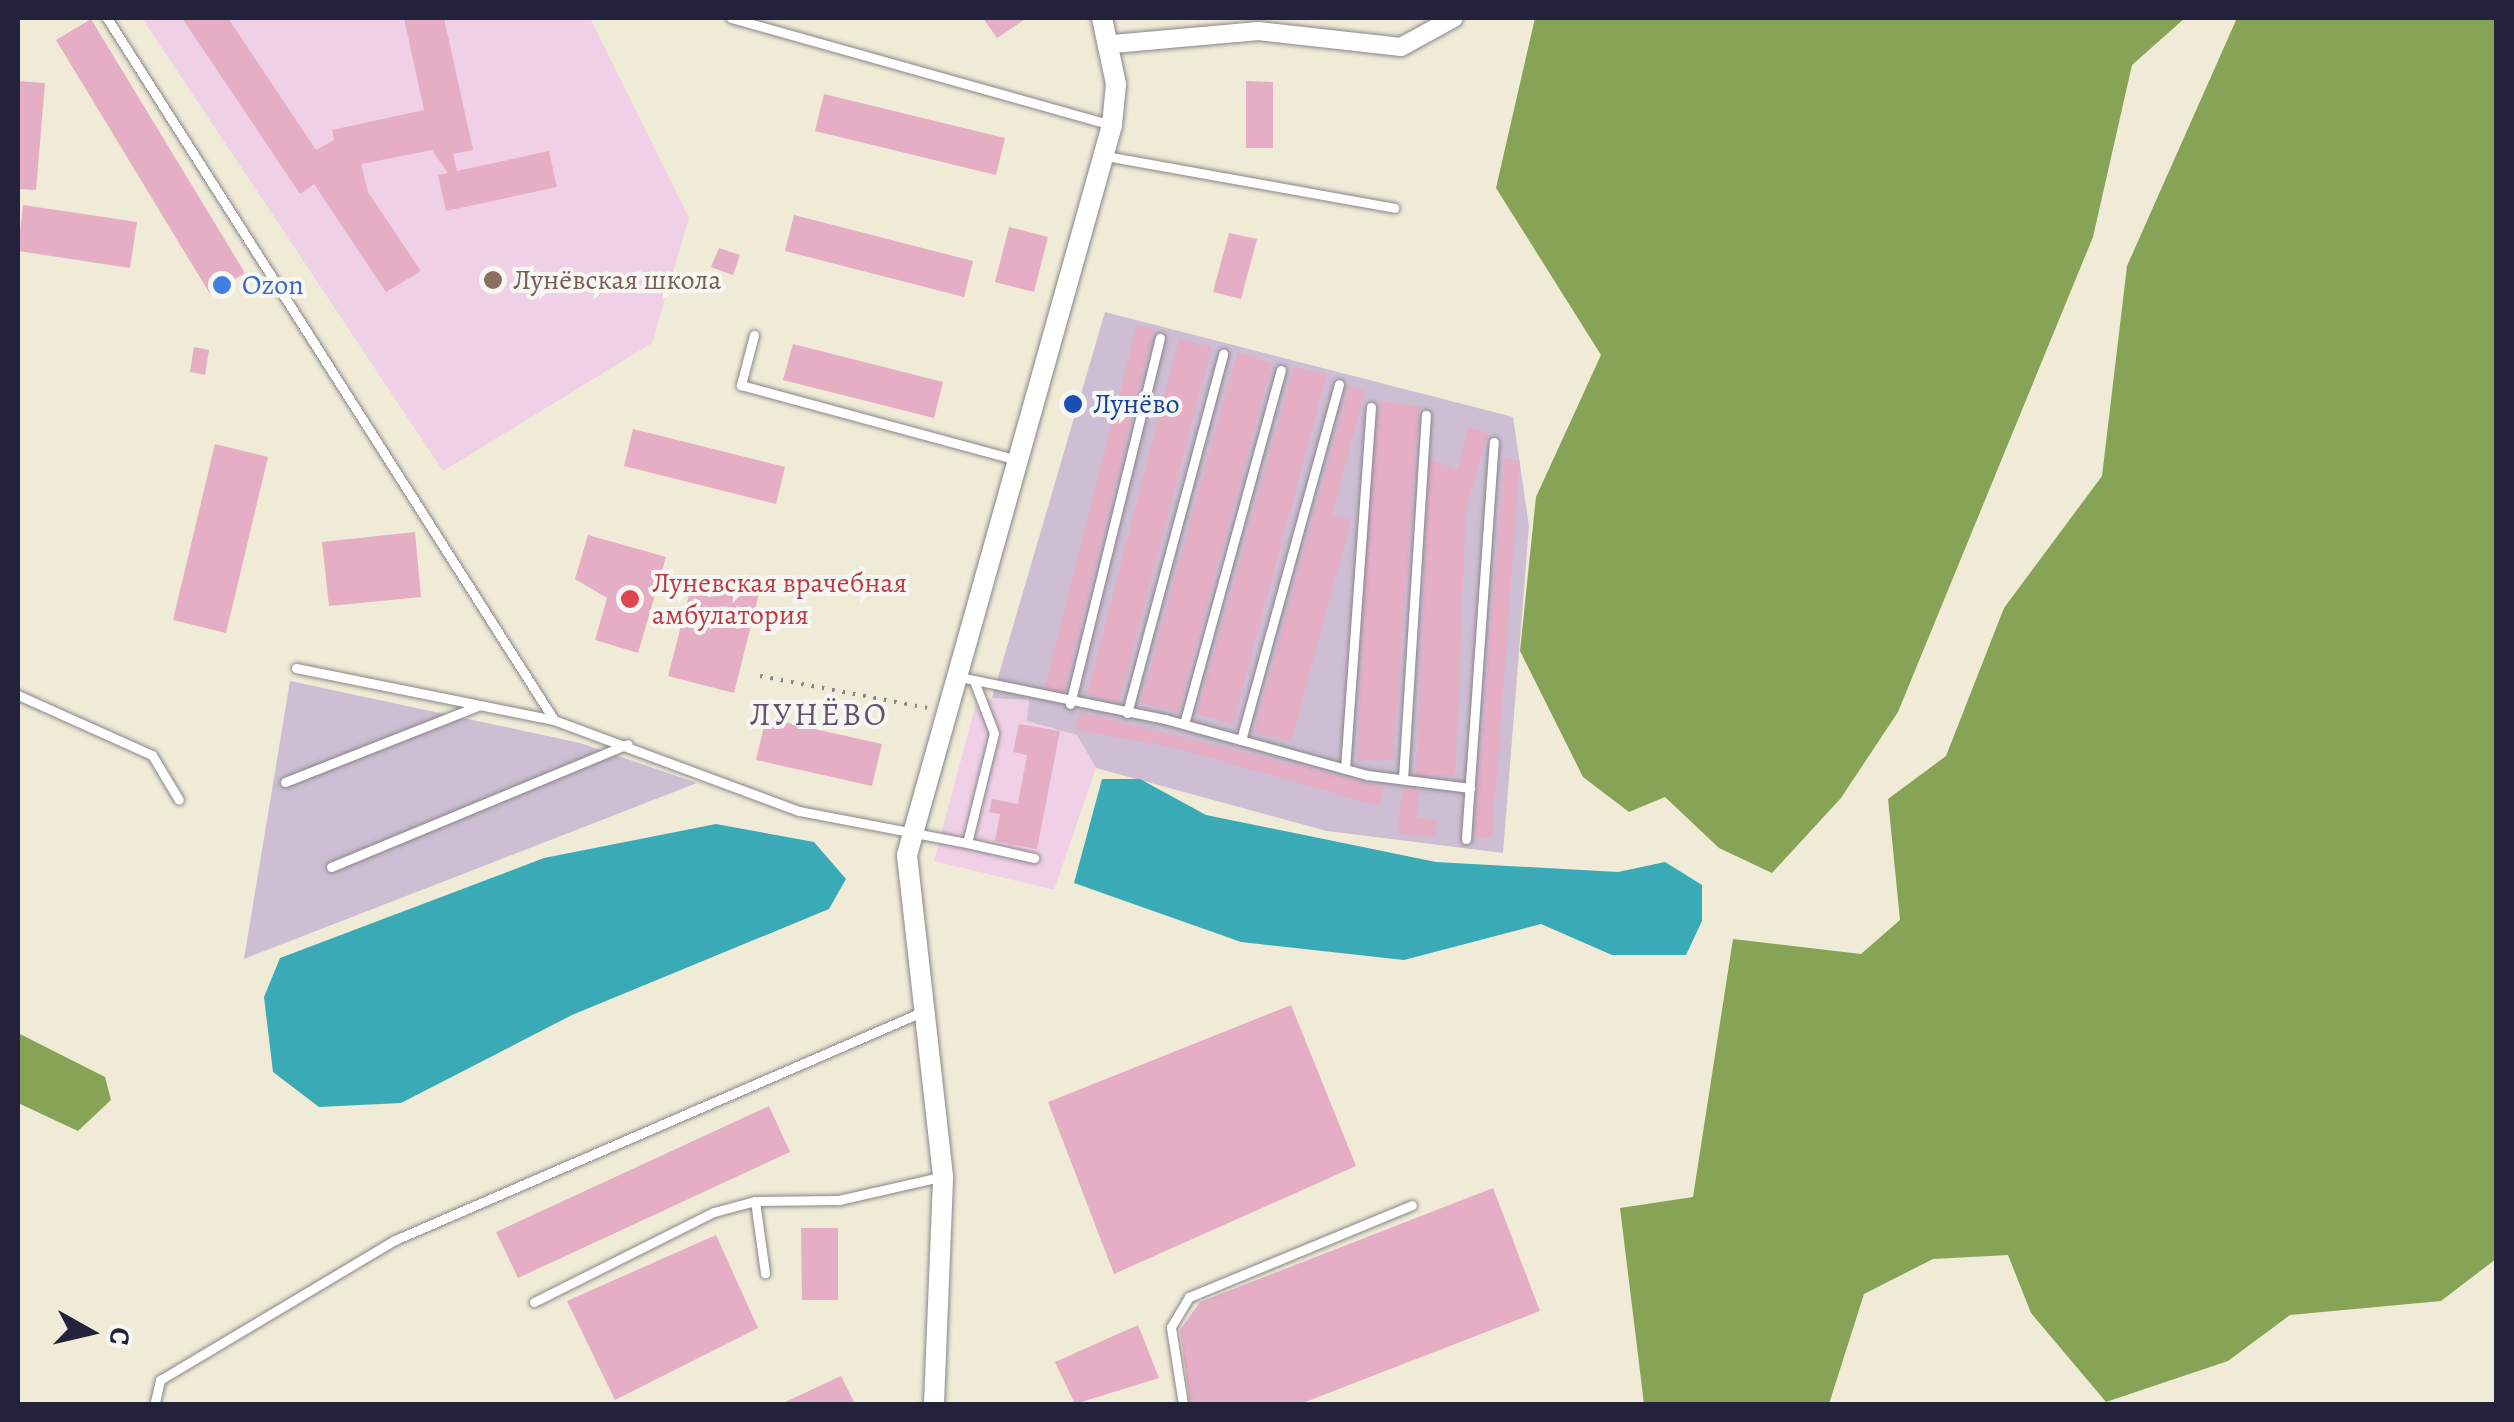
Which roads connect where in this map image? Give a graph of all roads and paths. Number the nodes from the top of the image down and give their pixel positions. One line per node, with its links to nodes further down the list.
1 (107, 18): 27 (lane)
2 (731, 18): 6 (lane)
3 (1102, 18): 5 (street)
4 (1454, 18): 5 (street)
5 (1112, 44): 6 (street)
6 (1112, 125): 7 (street)
7 (1103, 156): 8 (lane); 17 (street)
8 (1394, 208)
9 (754, 335): 17 (lane)
10 (1160, 338): 23 (lane)
11 (1223, 354): 26 (lane)
12 (1281, 370): 28 (lane)
13 (1339, 384): 29 (lane)
14 (1371, 407): 31 (lane)
15 (1426, 415): 32 (lane)
16 (1494, 442): 34 (lane)
17 (1018, 460): 20 (street)
18 (296, 668): 24 (lane)
19 (760, 676): 25 (path)
20 (952, 676): 21 (lane); 25 (street)
21 (974, 681): 23 (lane); 38 (lane)
22 (18, 696): 35 (lane)
23 (1070, 704): 26 (lane)
24 (481, 705): 27 (lane); 33 (lane)
25 (942, 710): 36 (street)
26 (1126, 712): 28 (lane)
27 (554, 720): 30 (lane)
28 (1184, 724): 29 (lane)
29 (1241, 740): 31 (lane)
30 (628, 744): 36 (lane); 40 (lane)
31 (1345, 769): 32 (lane)
32 (1403, 780): 34 (lane)
33 (285, 782)
34 (1470, 788): 37 (lane)
35 (179, 800)
36 (911, 831): 38 (lane); 41 (street)
37 (1466, 838)
38 (967, 843): 39 (lane)
39 (1034, 858)
40 (332, 867)
41 (922, 1012): 42 (street); 47 (lane)
42 (943, 1176): 43 (lane); 48 (street)
43 (755, 1201): 45 (lane); 46 (lane)
44 (1412, 1205): 49 (lane)
45 (766, 1273)
46 (534, 1302)
47 (155, 1402)
48 (934, 1404)
49 (1184, 1404)

